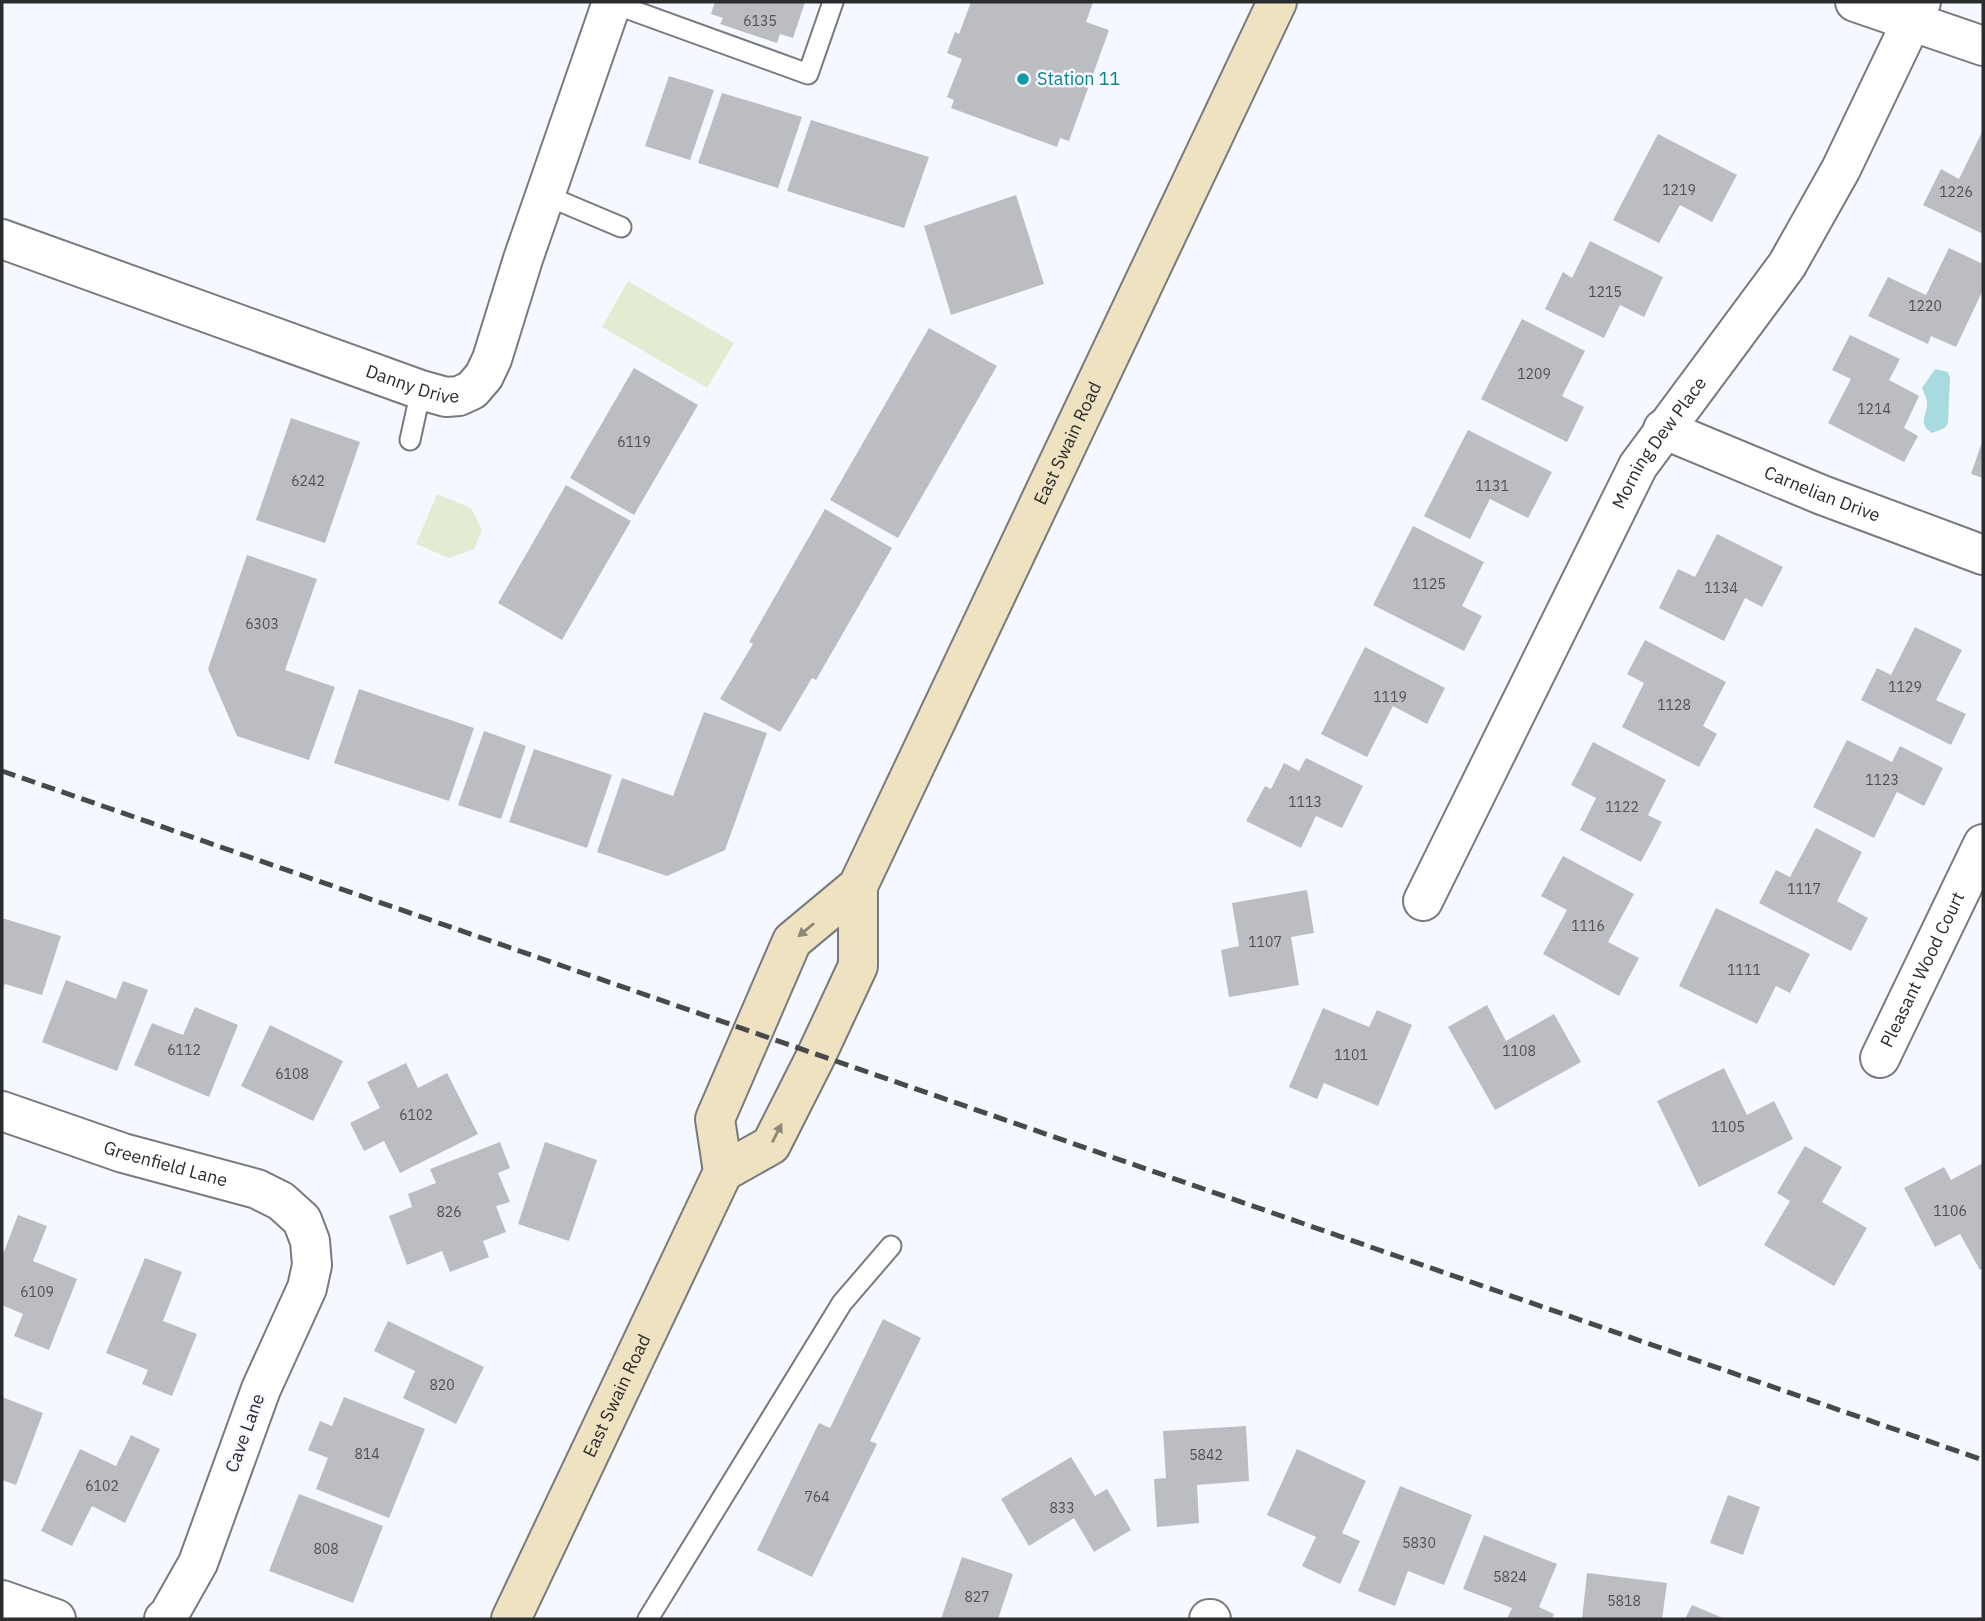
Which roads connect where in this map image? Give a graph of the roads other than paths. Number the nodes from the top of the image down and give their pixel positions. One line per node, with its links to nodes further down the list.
1 (833, 2): 4 (lane)
2 (1277, 2): 15 (main road, East Swain Road)
3 (1855, 2): 5 (street)
4 (612, 3): 7 (street, Danny Drive)
5 (1916, 12): 6 (street); 11 (street, Morning Dew Place)
6 (1983, 46)
7 (545, 195): 8 (lane); 10 (street, Danny Drive)
8 (621, 227)
9 (2, 239): 10 (street, Danny Drive)
10 (421, 390): 12 (lane)
11 (1663, 429): 13 (street, Carnelian Drive); 16 (street, Morning Dew Place)
12 (410, 440)
13 (1983, 555)
14 (1983, 844): 17 (street, Pleasant Wood Court)
15 (858, 886): 19 (main road, East Swain Road, one-way to 19); 19 (main road, East Swain Road, one-way to 15)
16 (1423, 901)
17 (1880, 1058)
18 (2, 1111): 20 (street, Greenfield Lane)
19 (723, 1172): 25 (main road, East Swain Road)
20 (310, 1241): 24 (street, Cave Lane)
21 (891, 1246): 26 (lane)
22 (2, 1600): 23 (street)
23 (56, 1619)
24 (164, 1619)
25 (511, 1619)
26 (648, 1619)

